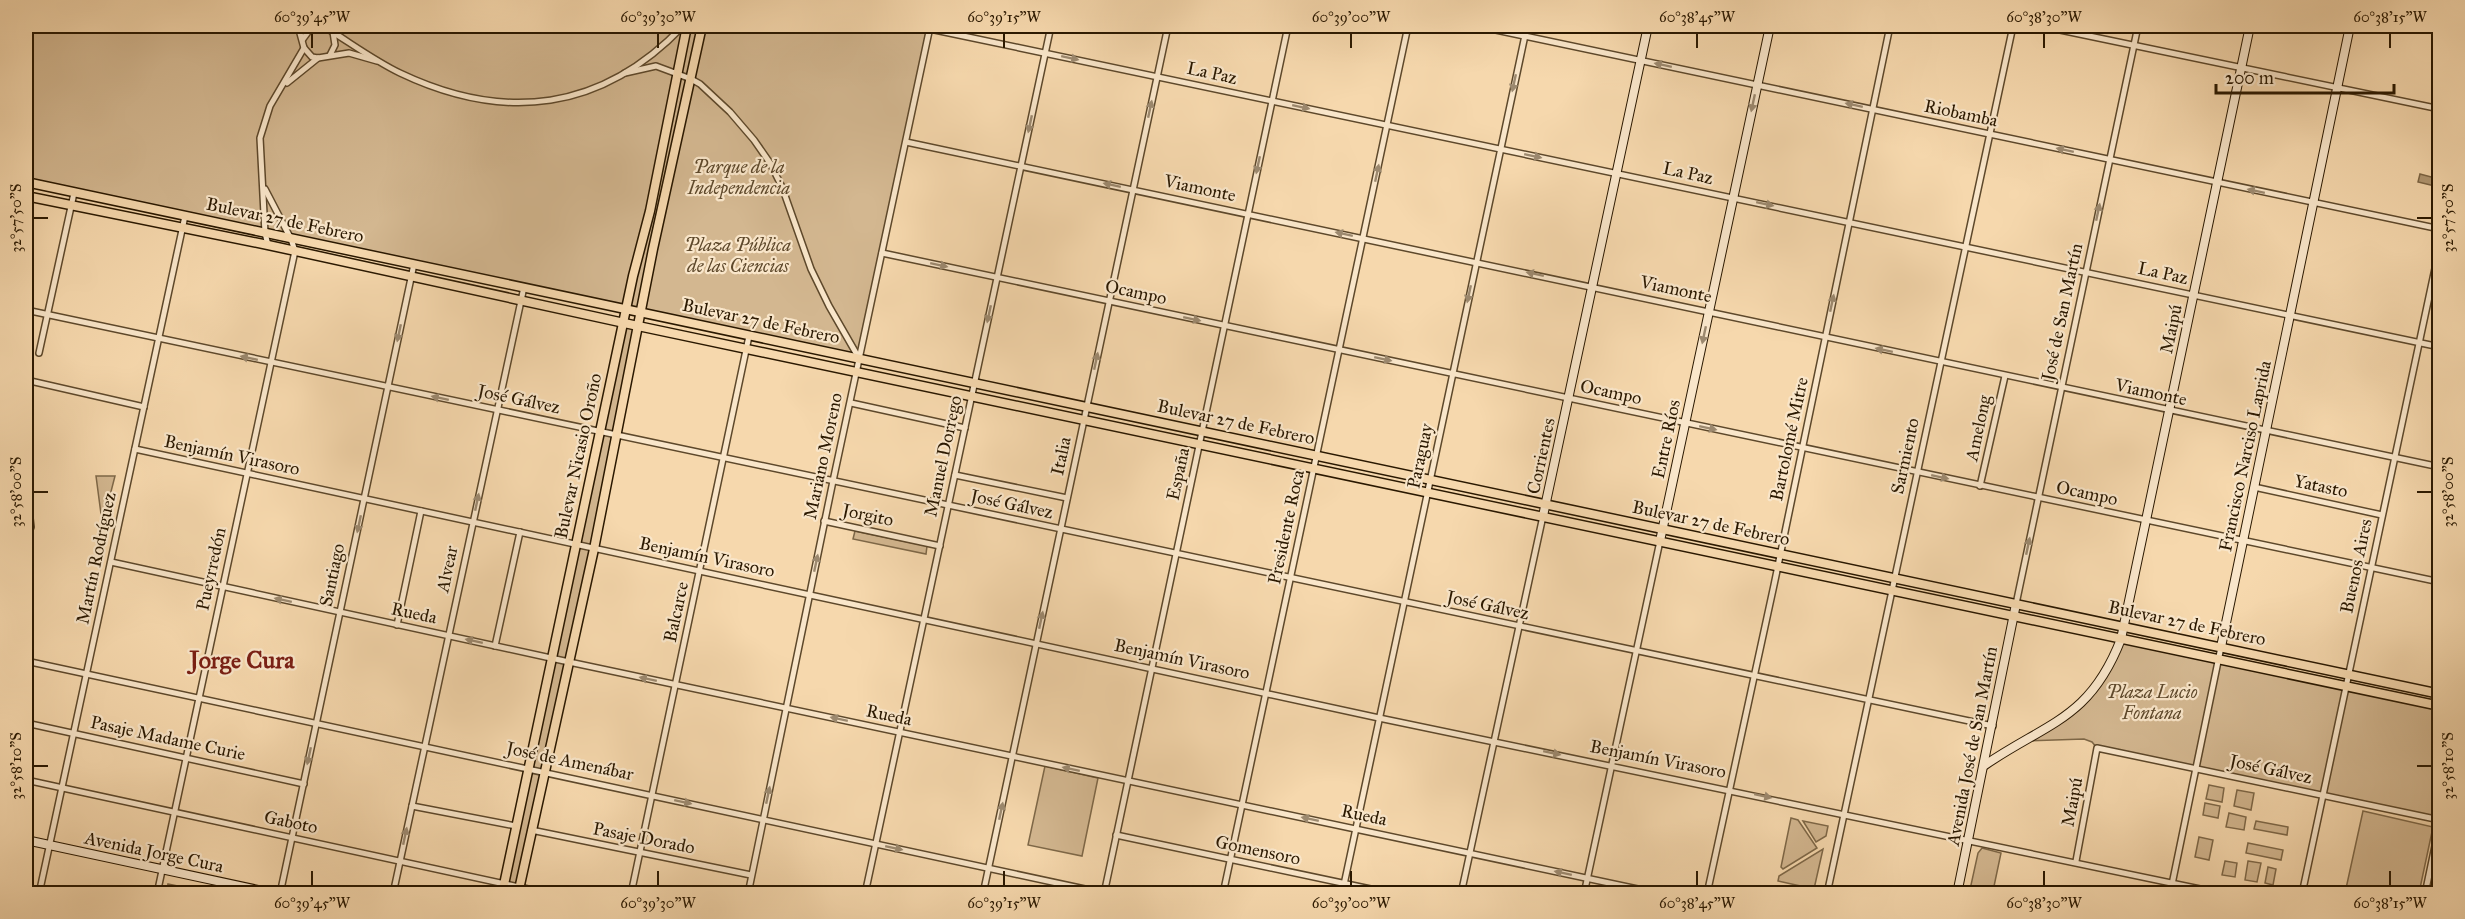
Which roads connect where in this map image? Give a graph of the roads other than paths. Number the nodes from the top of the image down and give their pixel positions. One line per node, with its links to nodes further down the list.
1 (298, 26): 22 (street)
2 (323, 26): 20 (street); 22 (street)
3 (685, 26): 31 (street); 32 (main road, Bulevar Nicasio Oroño)
4 (702, 26): 34 (main road, Bulevar Nicasio Oroño)
5 (1051, 26): 25 (street, Manuel Dorrego)
6 (1168, 26): 33 (street, Italia)
7 (1288, 26): 38 (street, España)
8 (1408, 26): 41 (street, Presidente Roca)
9 (1477, 26): 21 (street, Riobamba)
10 (1527, 26): 21 (street, Paraguay)
11 (1648, 26): 28 (main road, Corrientes)
12 (1770, 26): 35 (main road, Entre Ríos)
13 (1890, 26): 40 (street, Bartolomé Mitre)
14 (2013, 26): 42 (street, Sarmiento)
15 (2041, 26): 23 (street)
16 (2138, 26): 23 (street, José de San Martín)
17 (2250, 26): 30 (main road, Maipú)
18 (2350, 26): 37 (main road, Francisco Narciso Laprida)
19 (930, 27): 25 (street, La Paz); 43 (street, Mariano Moreno)
20 (333, 32): 26 (street); 29 (street)
21 (1524, 35): 28 (street, Riobamba); 44 (street, Paraguay, one-way to 44)
22 (303, 41): 24 (street)
23 (2134, 45): 30 (street); 45 (street, José de San Martín)
24 (304, 48): 27 (street); 36 (street)
25 (1045, 53): 33 (street, La Paz, one-way to 33); 46 (street, Manuel Dorrego, one-way to 46)
26 (330, 55): 27 (street); 29 (street)
27 (318, 58): 36 (street)
28 (1641, 60): 35 (street, Riobamba, one-way to 28); 47 (main road, Corrientes)
29 (378, 61): 31 (street)
30 (2241, 68): 37 (street); 49 (main road, Maipú)
31 (625, 73): 32 (street)
32 (676, 75): 34 (street); 80 (main road, Bulevar Nicasio Oroño)
33 (1157, 76): 38 (street, La Paz); 51 (street, Italia, one-way to 33)
34 (691, 79): 82 (main road, Bulevar Nicasio Oroño); 97 (street)
35 (1757, 85): 40 (street, Riobamba, one-way to 35); 54 (main road, Entre Ríos, one-way to 54)
36 (284, 86): 50 (street)
37 (2337, 88): 39 (street); 55 (main road, Francisco Narciso Laprida)
38 (1272, 100): 41 (street, La Paz, one-way to 41); 57 (street, España, one-way to 57)
39 (2439, 109)
40 (1872, 110): 42 (street, Riobamba); 59 (street, Bartolomé Mitre)
41 (1387, 125): 44 (street, La Paz); 64 (street, Presidente Roca, one-way to 41)
42 (1990, 134): 45 (street, Riobamba, one-way to 42); 67 (street, Sarmiento)
43 (906, 142): 46 (street, Viamonte); 69 (street, Mariano Moreno)
44 (1500, 149): 47 (street, La Paz, one-way to 47); 70 (street, Paraguay)
45 (2109, 160): 49 (street, Riobamba); 72 (street, José de San Martín, one-way to 45)
46 (1021, 166): 51 (street, Viamonte, one-way to 46); 74 (street, Manuel Dorrego)
47 (1616, 173): 54 (street, La Paz); 75 (main road, Corrientes)
48 (26, 182): 52 (main road, Bulevar 27 de Febrero)
49 (2217, 183): 55 (street, Riobamba, one-way to 49); 77 (main road, Maipú)
50 (265, 189): 62 (street); 63 (street)
51 (1133, 189): 57 (street, Viamonte); 79 (street, Italia)
52 (74, 193): 56 (street); 58 (main road, Bulevar 27 de Febrero)
53 (26, 196): 56 (main road, Bulevar 27 de Febrero)
54 (1733, 198): 59 (street, La Paz, one-way to 59); 83 (main road, Entre Ríos)
55 (2313, 203): 61 (street, Riobamba); 85 (main road, Francisco Narciso Laprida)
56 (71, 205): 60 (main road, Bulevar 27 de Febrero); 84 (street)
57 (1248, 214): 64 (street, Viamonte, one-way to 57); 88 (street, España)
58 (185, 216): 60 (street, Martín Rodríguez); 62 (main road, Bulevar 27 de Febrero)
59 (1849, 222): 67 (street, La Paz); 90 (street, Bartolomé Mitre, one-way to 59)
60 (183, 228): 65 (main road, Bulevar 27 de Febrero); 91 (street, Martín Rodríguez)
61 (2439, 229)
62 (265, 233): 63 (main road, Bulevar 27 de Febrero); 65 (street)
63 (291, 238): 68 (street); 71 (main road, Bulevar 27 de Febrero)
64 (1363, 238): 70 (street, Viamonte); 95 (street, Presidente Roca)
65 (268, 245): 68 (main road, Bulevar 27 de Febrero)
66 (2439, 245): 92 (street, Buenos Aires)
67 (1966, 247): 72 (street, La Paz); 99 (street, Sarmiento)
68 (295, 251): 73 (main road, Bulevar 27 de Febrero); 98 (street, Pueyrredón)
69 (882, 253): 74 (street, Ocampo, one-way to 74); 97 (street, Mariano Moreno)
70 (1476, 262): 75 (street, Viamonte, one-way to 70); 101 (street, Paraguay, one-way to 101)
71 (414, 264): 73 (street, Santiago); 76 (main road, Bulevar 27 de Febrero)
72 (2086, 272): 77 (street, La Paz); 106 (street, José de San Martín)
73 (411, 276): 78 (main road, Bulevar 27 de Febrero); 105 (street, Santiago, one-way to 105)
74 (997, 278): 79 (street, Ocampo); 104 (street, Manuel Dorrego, one-way to 104)
75 (1592, 286): 83 (street, Viamonte); 108 (main road, Corrientes)
76 (524, 287): 78 (street, Alvear); 80 (main road, Bulevar 27 de Febrero)
77 (2193, 295): 85 (street, La Paz); 113 (main road, Maipú)
78 (520, 300): 86 (main road, Bulevar 27 de Febrero); 112 (street, Alvear)
79 (1109, 301): 88 (street, Ocampo, one-way to 88); 111 (street, Italia, one-way to 79)
80 (627, 309): 82 (main road, Bulevar 27 de Febrero); 86 (main road, Bulevar Nicasio Oroño)
81 (26, 310): 84 (street, José Gálvez)
82 (641, 312): 87 (main road, Bulevar Nicasio Oroño); 89 (main road, Bulevar 27 de Febrero)
83 (1708, 312): 90 (street, Viamonte); 115 (main road, Entre Ríos, one-way to 115)
84 (47, 315): 91 (street, José Gálvez); 96 (street)
85 (2289, 315): 92 (street, La Paz); 117 (main road, Francisco Narciso Laprida)
86 (624, 322): 87 (main road, Bulevar 27 de Febrero); 118 (main road, Bulevar Nicasio Oroño)
87 (638, 326): 94 (main road, Bulevar 27 de Febrero); 120 (main road, Bulevar Nicasio Oroño)
88 (1224, 326): 95 (street, Ocampo); 119 (street, España)
89 (749, 336): 94 (street, Balcarce); 97 (main road, Bulevar 27 de Febrero)
90 (1825, 338): 99 (street, Viamonte, one-way to 90); 122 (street, Bartolomé Mitre)
91 (159, 339): 98 (street, José Gálvez, one-way to 91); 110 (street, Martín Rodríguez)
92 (2419, 342): 93 (street, La Paz); 125 (street, Buenos Aires)
93 (2439, 347)
94 (747, 348): 100 (main road, Bulevar 27 de Febrero); 126 (street, Balcarce)
95 (1339, 350): 101 (street, Ocampo, one-way to 101); 124 (street, Presidente Roca)
96 (39, 353)
97 (860, 360): 100 (street, Mariano Moreno); 104 (main road, Bulevar 27 de Febrero)
98 (271, 362): 105 (street, José Gálvez); 130 (street, Pueyrredón)
99 (1941, 363): 102 (street, Viamonte); 129 (street, Sarmiento)
100 (858, 371): 107 (main road, Bulevar 27 de Febrero); 109 (street, Mariano Moreno)
101 (1452, 374): 108 (street, Ocampo); 132 (street, Paraguay)
102 (2005, 376): 106 (street, Viamonte); 135 (street, Amelong)
103 (26, 380): 110 (street)
104 (974, 384): 107 (street, Manuel Dorrego); 111 (main road, Bulevar 27 de Febrero)
105 (388, 387): 112 (street, José Gálvez, one-way to 105); 140 (street, Santiago)
106 (2061, 388): 113 (street, Viamonte); 139 (street, José de San Martín)
107 (972, 395): 114 (main road, Bulevar 27 de Febrero); 116 (street, Manuel Dorrego)
108 (1569, 399): 115 (street, Ocampo); 141 (main road, Corrientes)
109 (850, 403): 116 (street); 133 (street, Mariano Moreno)
110 (144, 407): 123 (street, Martín Rodríguez)
111 (1086, 407): 114 (street, Italia); 119 (main road, Bulevar 27 de Febrero)
112 (497, 410): 118 (street, José Gálvez); 148 (street, Alvear, one-way to 112)
113 (2169, 411): 117 (street, Viamonte); 146 (main road, Maipú)
114 (1084, 419): 121 (main road, Bulevar 27 de Febrero); 138 (street, Italia)
115 (1685, 423): 122 (street, Ocampo, one-way to 122); 149 (main road, Entre Ríos)
116 (965, 428): 131 (street, Manuel Dorrego)
117 (2265, 431): 125 (street, Viamonte); 136 (main road, Francisco Narciso Laprida)
118 (600, 432): 120 (street, José Gálvez); 155 (main road, Bulevar Nicasio Oroño)
119 (1202, 432): 121 (street, España); 124 (main road, Bulevar 27 de Febrero)
120 (616, 435): 126 (street, José Gálvez); 157 (main road, Bulevar Nicasio Oroño)
121 (1200, 443): 128 (main road, Bulevar 27 de Febrero); 159 (street, España)
122 (1802, 448): 129 (street, Ocampo); 158 (street, Bartolomé Mitre)
123 (135, 449): 130 (street, Benjamín Virasoro); 160 (street, Martín Rodríguez)
124 (1316, 456): 128 (street, Presidente Roca); 132 (main road, Bulevar 27 de Febrero)
125 (2395, 457): 127 (street, Viamonte); 144 (street, Buenos Aires)
126 (723, 458): 133 (street, José Gálvez); 163 (street, Balcarce)
127 (2439, 466)
128 (1314, 467): 137 (main road, Bulevar 27 de Febrero); 164 (street, Presidente Roca)
129 (1917, 472): 135 (street, Ocampo, one-way to 135); 165 (street, Sarmiento)
130 (247, 473): 140 (street, Benjamín Virasoro); 167 (street, Pueyrredón)
131 (955, 475): 138 (street); 142 (street, Manuel Dorrego)
132 (1430, 480): 137 (street, Paraguay); 141 (main road, Bulevar 27 de Febrero)
133 (832, 481): 142 (street, José Gálvez); 147 (street, Mariano Moreno)
134 (26, 485): 152 (street)
135 (1980, 486): 139 (street, Ocampo)
136 (2254, 487): 144 (street, Yatasto); 154 (main road, Francisco Narciso Laprida)
137 (1428, 491): 145 (main road, Bulevar 27 de Febrero); 170 (street, Paraguay)
138 (1067, 498): 150 (street, Italia)
139 (2038, 498): 146 (street, Ocampo); 171 (street, José de San Martín, one-way to 139)
140 (364, 499): 143 (street, Benjamín Virasoro); 172 (street, Santiago, one-way to 172)
141 (1545, 504): 145 (main road, Corrientes); 149 (main road, Bulevar 27 de Febrero)
142 (948, 506): 150 (street, José Gálvez); 156 (street, Manuel Dorrego)
143 (421, 511): 148 (street, Benjamín Virasoro); 175 (street)
144 (2382, 515): 162 (street, Buenos Aires)
145 (1543, 516): 153 (main road, Bulevar 27 de Febrero); 176 (street, Corrientes)
146 (2145, 520): 154 (street, Ocampo); 177 (main road, Maipú)
147 (824, 521): 156 (street, Jorgito); 169 (street, Mariano Moreno, one-way to 147)
148 (473, 522): 151 (street, Benjamín Virasoro); 179 (street, Alvear)
149 (1662, 529): 153 (main road, Entre Ríos); 158 (main road, Bulevar 27 de Febrero)
150 (1060, 530): 159 (street, José Gálvez); 181 (street, Italia, one-way to 150)
151 (520, 532): 155 (street, Benjamín Virasoro); 182 (street)
152 (26, 538)
153 (1660, 541): 161 (main road, Bulevar 27 de Febrero); 184 (street, Entre Ríos)
154 (2243, 541): 162 (street, Ocampo); 183 (main road, Francisco Narciso Laprida)
155 (576, 545): 157 (street, Benjamín Virasoro); 185 (main road, Bulevar Nicasio Oroño)
156 (940, 546): 174 (street, Manuel Dorrego)
157 (594, 549): 163 (street, Benjamín Virasoro); 188 (main road, Bulevar Nicasio Oroño)
158 (1780, 554): 161 (street, Bartolomé Mitre); 165 (main road, Bulevar 27 de Febrero)
159 (1176, 555): 164 (street, José Gálvez); 189 (street, España)
160 (111, 562): 167 (street, Rueda); 190 (street, Martín Rodríguez)
161 (1778, 566): 168 (main road, Bulevar 27 de Febrero); 192 (street, Bartolomé Mitre)
162 (2371, 568): 166 (street, Ocampo); 191 (street, Buenos Aires)
163 (700, 571): 169 (street, Benjamín Virasoro); 193 (street, Balcarce)
164 (1290, 578): 170 (street, José Gálvez); 195 (street, Presidente Roca)
165 (1895, 578): 168 (street, Sarmiento); 171 (main road, Bulevar 27 de Febrero)
166 (2439, 582)
167 (223, 587): 172 (street, Rueda, one-way to 167); 197 (street, Pueyrredón)
168 (1893, 590): 173 (main road, Bulevar 27 de Febrero); 198 (street, Sarmiento)
169 (809, 594): 174 (street, Benjamín Virasoro); 200 (street, Mariano Moreno)
170 (1404, 602): 176 (street, José Gálvez); 201 (street, Paraguay)
171 (2016, 604): 173 (main road, Avenida José de San Martín); 177 (main road, Bulevar 27 de Febrero)
172 (340, 612): 175 (street, Rueda); 202 (street, Santiago)
173 (2013, 616): 180 (main road, Bulevar 27 de Febrero); 204 (main road, Avenida José de San Martín)
174 (924, 619): 181 (street, Benjamín Virasoro); 205 (street, Manuel Dorrego)
175 (397, 625): 179 (street, Rueda)
176 (1519, 627): 184 (street, José Gálvez); 207 (street, Corrientes)
177 (2123, 627): 180 (main road, Maipú); 183 (main road, Bulevar 27 de Febrero)
178 (26, 636): 187 (street)
179 (448, 636): 182 (street, Rueda, one-way to 179); 208 (street, Alvear)
180 (2121, 639): 186 (main road, Bulevar 27 de Febrero); 212 (main road, Maipú)
181 (1036, 643): 189 (street, Benjamín Virasoro); 210 (street, Italia)
182 (495, 646): 185 (street, Rueda)
183 (2221, 647): 186 (street, Francisco Narciso Laprida); 191 (main road, Bulevar 27 de Febrero)
184 (1636, 651): 192 (street, José Gálvez); 213 (street, Entre Ríos)
185 (551, 658): 188 (street, Rueda); 214 (main road, Bulevar Nicasio Oroño)
186 (2218, 660): 194 (main road, Bulevar 27 de Febrero); 215 (street, Francisco Narciso Laprida)
187 (28, 661): 190 (street, José de Amenábar)
188 (569, 662): 193 (street, Rueda, one-way to 188); 216 (main road, Bulevar Nicasio Oroño)
189 (1152, 668): 195 (street, Benjamín Virasoro); 218 (street, España)
190 (87, 674): 197 (street, José de Amenábar); 206 (street, Martín Rodríguez)
191 (2349, 674): 194 (street, Buenos Aires); 196 (main road, Bulevar 27 de Febrero)
192 (1754, 676): 198 (street, José Gálvez); 221 (street, Bartolomé Mitre)
193 (676, 685): 200 (street, Rueda); 222 (street, Balcarce)
194 (2346, 686): 199 (main road, Bulevar 27 de Febrero); 223 (street, Buenos Aires)
195 (1266, 692): 201 (street, Benjamín Virasoro); 224 (street, Presidente Roca)
196 (2439, 694)
197 (199, 697): 202 (street, José de Amenábar); 211 (street, Pueyrredón)
198 (1869, 700): 204 (street, José Gálvez); 227 (street, Sarmiento)
199 (2439, 706)
200 (786, 708): 205 (street, Rueda, one-way to 200); 228 (street, Mariano Moreno, one-way to 200)
201 (1379, 718): 207 (street, Benjamín Virasoro); 231 (street, Paraguay)
202 (317, 722): 208 (street, José de Amenábar); 219 (street, Santiago, one-way to 219)
203 (26, 723): 206 (street, Pasaje Madame Curie)
204 (1993, 726): 212 (main road, Avenida José de San Martín)
205 (900, 732): 210 (street, Rueda); 237 (street, Manuel Dorrego)
206 (74, 733): 211 (street, Pasaje Madame Curie); 220 (street, Martín Rodríguez)
207 (1494, 741): 213 (street, Benjamín Virasoro, one-way to 213); 240 (street, Corrientes)
208 (425, 745): 214 (street, José de Amenábar); 225 (street, Alvear)
209 (2097, 748): 215 (street, José Gálvez); 243 (street, Maipú)
210 (1012, 756): 218 (street, Rueda, one-way to 210); 244 (street, Italia, one-way to 210)
211 (186, 758): 219 (street, Pasaje Madame Curie); 226 (street, Pueyrredón)
212 (1985, 765): 236 (main road, Avenida José de San Martín)
213 (1611, 766): 221 (street, Benjamín Virasoro); 247 (street, Entre Ríos)
214 (528, 768): 216 (street, José de Amenábar); 230 (main road, Bulevar Nicasio Oroño)
215 (2196, 769): 223 (street, José Gálvez); 248 (street, Francisco Narciso Laprida)
216 (544, 771): 222 (street, José de Amenábar); 232 (main road, Bulevar Nicasio Oroño)
217 (26, 780): 220 (street, Gaboto)
218 (1128, 781): 224 (street, Rueda); 233 (street, España)
219 (304, 784): 234 (street, Santiago)
220 (62, 788): 226 (street, Gaboto); 238 (street, Martín Rodríguez)
221 (1730, 789): 227 (street, Benjamín Virasoro, one-way to 227); 269 (street, Bartolomé Mitre)
222 (652, 795): 228 (street, José de Amenábar, one-way to 228); 239 (street, Balcarce)
223 (2324, 796): 229 (street, José Gálvez); 274 (street, Buenos Aires)
224 (1242, 805): 231 (street, Rueda, one-way to 224); 241 (street, Presidente Roca)
225 (412, 806): 230 (street); 242 (street, Alvear, one-way to 225)
226 (175, 812): 234 (street, Gaboto); 245 (street, Pueyrredón)
227 (1845, 814): 236 (street, Benjamín Virasoro); 270 (street, Sarmiento)
228 (763, 819): 237 (street, José de Amenábar); 246 (street, Mariano Moreno)
229 (2439, 821): 275 (street)
230 (516, 826): 250 (main road, Bulevar Nicasio Oroño)
231 (1356, 829): 240 (street, Rueda); 249 (street, Paraguay)
232 (531, 830): 239 (street, Pasaje Dorado); 251 (main road, Bulevar Nicasio Oroño)
233 (1116, 835): 241 (street, Gomensoro); 252 (street, España)
234 (292, 838): 242 (street, Gaboto); 255 (street, Santiago)
235 (26, 840): 238 (main road, Avenida Jorge Cura)
236 (1969, 840): 243 (street, Benjamín Virasoro); 271 (main road, Avenida José de San Martín)
237 (876, 844): 244 (street, José de Amenábar, one-way to 244); 261 (street, Manuel Dorrego)
238 (50, 845): 245 (main road, Avenida Jorge Cura); 253 (street, Martín Rodríguez)
239 (640, 852): 246 (street, Pasaje Dorado); 259 (street, Balcarce)
240 (1470, 853): 247 (street, Rueda, one-way to 240); 266 (street, Corrientes)
241 (1230, 860): 249 (street, Gomensoro); 263 (street, Presidente Roca)
242 (400, 861): 250 (street, Gaboto); 256 (street, Alvear)
243 (2076, 861): 248 (street, Benjamín Virasoro)
244 (989, 868): 252 (street, José de Amenábar); 262 (street, Italia)
245 (163, 869): 254 (street, Pueyrredón); 255 (main road, Avenida Jorge Cura)
246 (751, 875): 260 (street, Mariano Moreno)
247 (1587, 878): 267 (street, Entre Ríos); 268 (street, Rueda)
248 (2172, 882): 272 (street, Francisco Narciso Laprida); 273 (street, Benjamín Virasoro)
249 (1344, 883): 264 (street, Paraguay); 265 (street, Gomensoro)
250 (504, 884): 251 (street, Gaboto); 257 (main road, Bulevar Nicasio Oroño)
251 (518, 890): 258 (street, Gaboto)
252 (1105, 893)
253 (39, 894)
254 (157, 894)
255 (279, 894)
256 (393, 894)
257 (502, 894)
258 (551, 894)
259 (632, 894)
260 (747, 894)
261 (865, 894)
262 (983, 894)
263 (1223, 894)
264 (1342, 894)
265 (1394, 894)
266 (1461, 894)
267 (1584, 894)
268 (1661, 894)
269 (1707, 894)
270 (1827, 894)
271 (1957, 894)
272 (2170, 894)
273 (2224, 894)
274 (2302, 894)
275 (2424, 894)

